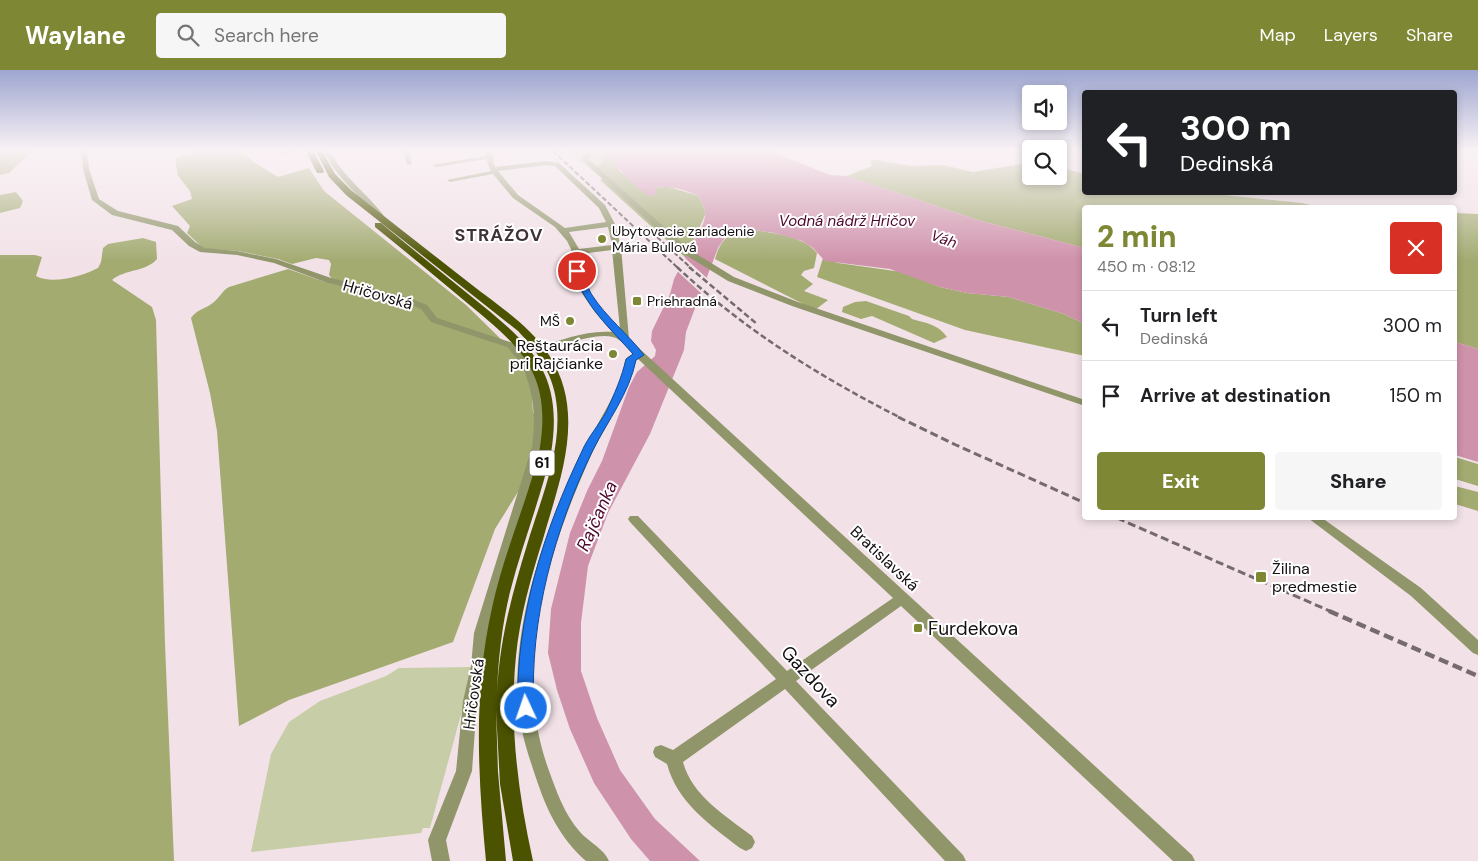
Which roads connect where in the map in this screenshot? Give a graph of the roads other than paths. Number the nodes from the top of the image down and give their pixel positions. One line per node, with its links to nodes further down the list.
1 (92, 188): 23 (street, Hričovská)
2 (336, 188): 24 (main road, Hričovská / 61)
3 (345, 188): 8 (main road, Hričovská / 61)
4 (354, 188): 8 (street, Hričovská)
5 (508, 188): 10 (street)
6 (583, 188): 9 (street)
7 (616, 188): 16 (street)
8 (380, 216): 14 (main road, Hričovská / 61)
9 (611, 224): 10 (street); 11 (street)
10 (563, 231): 12 (street)
11 (617, 248): 12 (street); 13 (street)
12 (577, 252): 13 (street, Bratislavská)
13 (624, 338): 14 (street); 15 (street, Bratislavská)
14 (541, 349): 25 (main road, Hričovská / 61)
15 (642, 357): 19 (street, Bratislavská); 26 (street)
16 (1082, 402)
17 (634, 519): 21 (street, Gazdova)
18 (1317, 520): 20 (street)
19 (903, 598): 21 (street); 28 (street, Bratislavská)
20 (1478, 650)
21 (786, 679): 22 (street); 27 (street, Gazdova)
22 (746, 842)
23 (441, 861)
24 (496, 861)
25 (522, 861)
26 (600, 861)
27 (956, 861)
28 (1186, 861)

